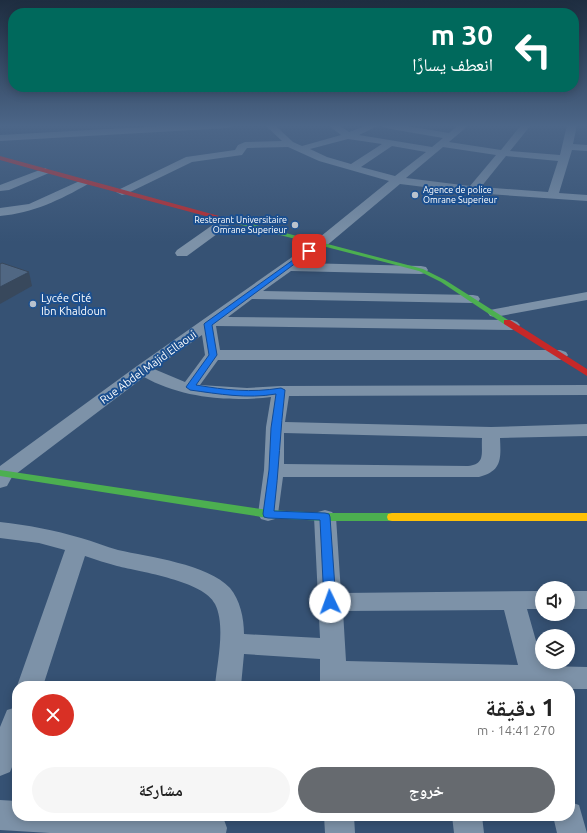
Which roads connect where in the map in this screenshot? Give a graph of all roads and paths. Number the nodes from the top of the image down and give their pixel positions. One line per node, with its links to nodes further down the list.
1 (20, 164): 9 (street)
2 (180, 164): 14 (street)
3 (339, 164): 8 (street)
4 (358, 164): 8 (street)
5 (417, 164): 10 (street, Rue Abdel Majid Ellaoui)
6 (494, 164): 13 (street)
7 (562, 164): 15 (street)
8 (352, 168): 10 (street)
9 (44, 171): 11 (street); 12 (street)
10 (397, 180): 13 (street); 19 (street, Rue Abdel Majid Ellaoui)
11 (84, 182): 14 (street); 17 (street)
12 (0, 188)
13 (473, 190): 15 (street)
14 (122, 192): 18 (street)
15 (552, 196): 16 (street)
16 (587, 198)
17 (0, 212)
18 (228, 220): 19 (street); 20 (street)
19 (320, 244): 21 (street, Rue Abdel Majid Ellaoui); 22 (street)
20 (182, 253)
21 (288, 267): 22 (street); 23 (street, Rue Abdel Majid Ellaoui)
22 (421, 270): 25 (street)
23 (249, 295): 25 (street); 27 (street, Rue Abdel Majid Ellaoui)
24 (587, 296): 26 (street)
25 (473, 299): 26 (street)
26 (495, 313): 28 (street)
27 (210, 323): 28 (street); 29 (street); 31 (street, Rue Abdel Majid Ellaoui)
28 (512, 325): 30 (street)
29 (213, 355): 30 (street); 33 (street)
30 (560, 355): 32 (street)
31 (143, 370): 33 (street); 40 (street, Rue Abdel Majid Ellaoui)
32 (587, 373)
33 (190, 387): 34 (street)
34 (281, 390): 35 (street); 36 (street)
35 (587, 390)
36 (275, 428): 38 (street); 39 (street)
37 (587, 430): 38 (street)
38 (491, 433): 39 (street)
39 (274, 470): 41 (street)
40 (1, 476): 41 (street)
41 (268, 514): 42 (street)
42 (325, 517): 43 (street); 50 (street)
43 (587, 517)
44 (0, 530): 45 (street)
45 (78, 545): 51 (street); 55 (street)
46 (535, 600): 49 (street)
47 (575, 600): 48 (street)
48 (587, 600)
49 (513, 601): 50 (street); 57 (street)
50 (330, 602): 52 (street)
51 (232, 643): 52 (street); 56 (street)
52 (333, 669): 54 (street)
53 (587, 678): 57 (street)
54 (446, 680): 57 (street)
55 (32, 681)
56 (228, 681)
57 (536, 681)
58 (12, 732): 59 (street)
59 (0, 762)
60 (0, 815): 61 (street)
61 (12, 816)
62 (115, 821): 66 (street)
63 (339, 821): 67 (street)
64 (468, 821): 68 (street)
65 (569, 821): 69 (street)
66 (212, 826)
67 (340, 833)
68 (469, 833)
69 (572, 833)

